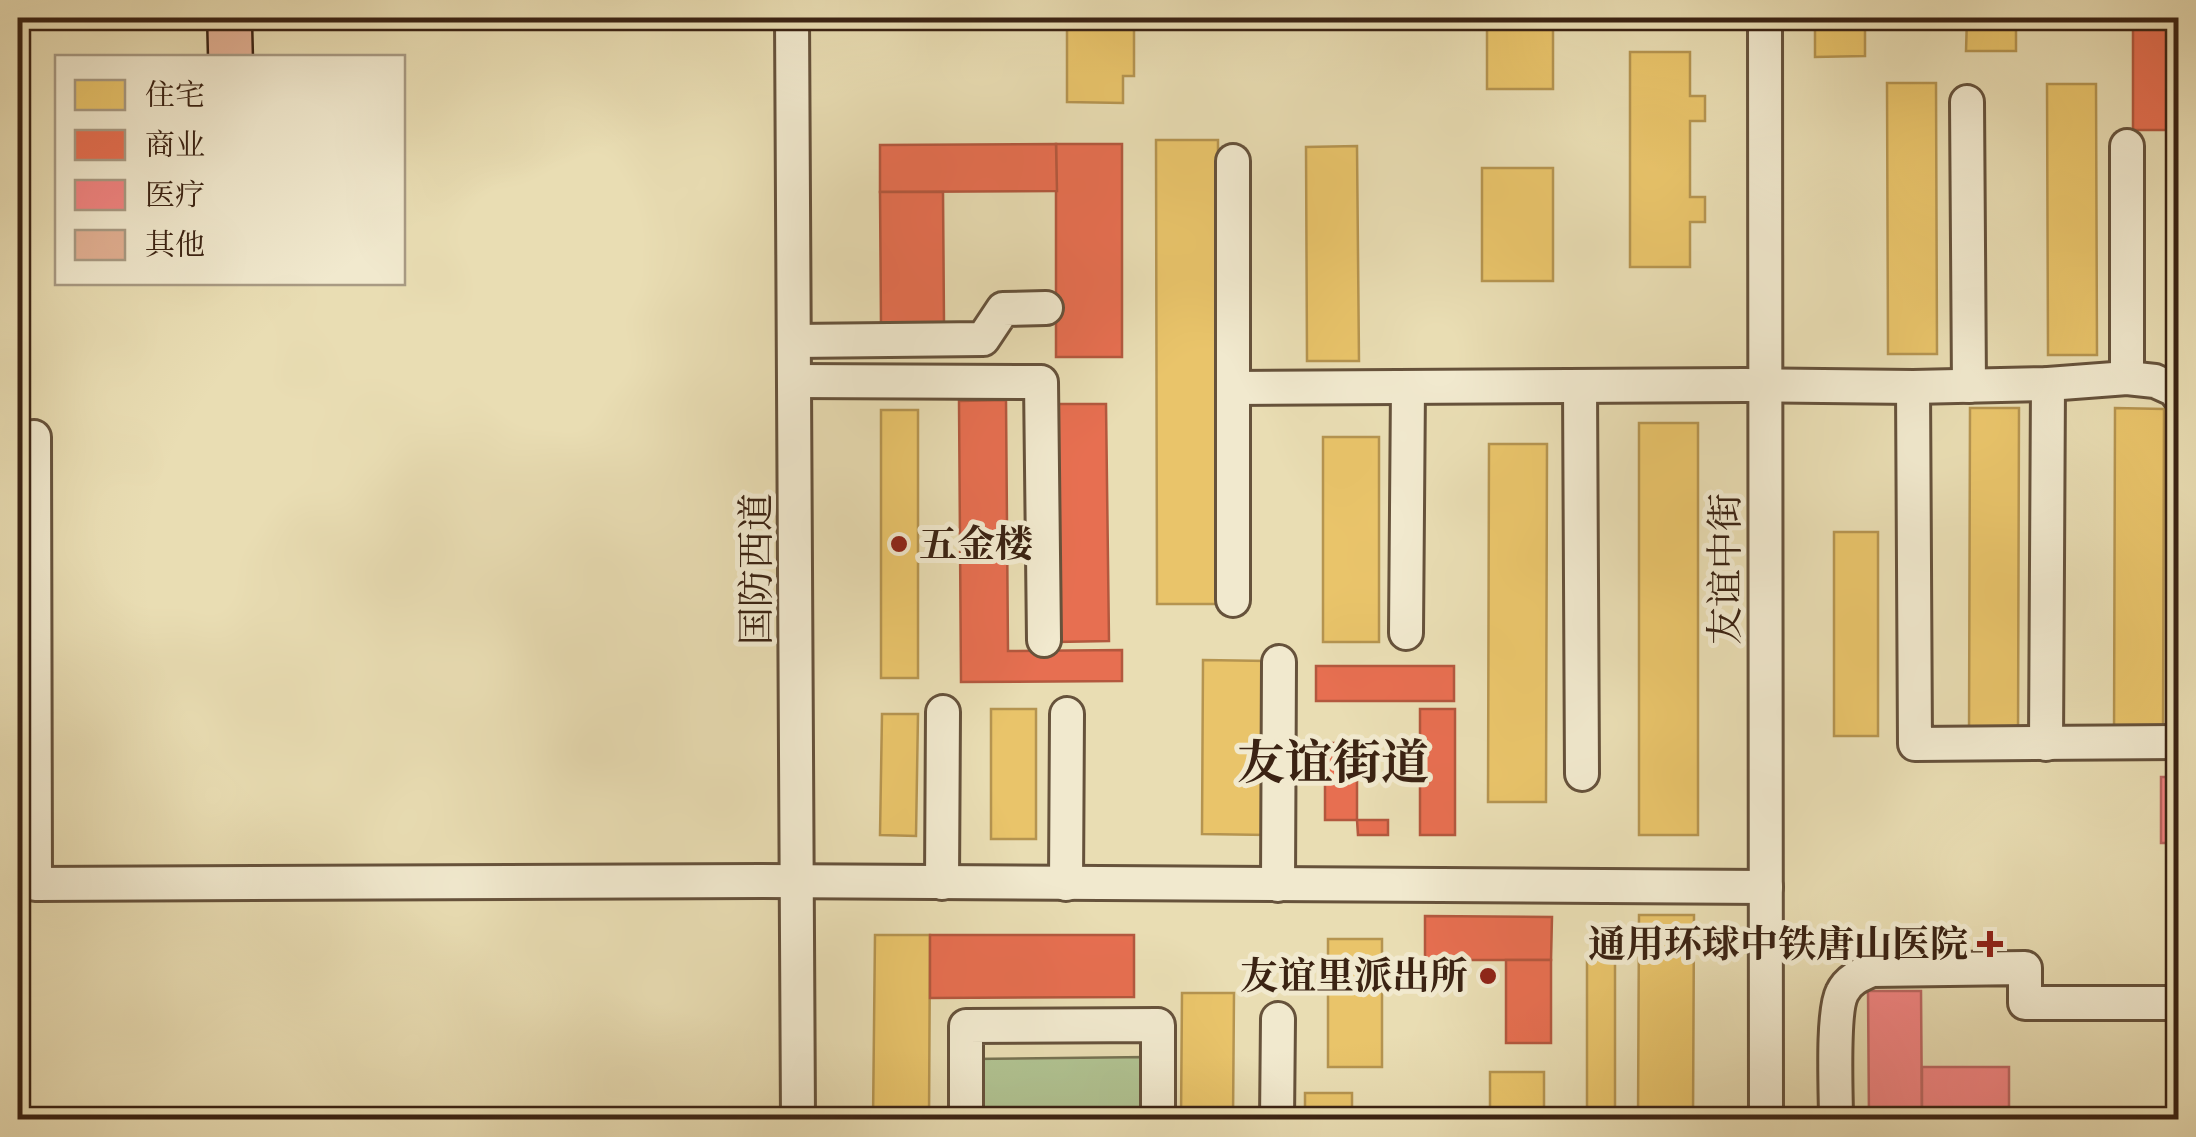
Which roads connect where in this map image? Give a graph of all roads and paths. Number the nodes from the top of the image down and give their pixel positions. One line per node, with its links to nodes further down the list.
1 (792, 18): 7 (street, 国防西道)
2 (1764, 18): 11 (street, 友谊中街)
3 (1967, 102): 13 (street)
4 (2127, 146): 8 (street)
5 (1233, 161): 16 (street)
6 (1046, 308): 7 (street)
7 (794, 341): 9 (street, 国防西道)
8 (2127, 378): 10 (street); 17 (street)
9 (794, 381): 21 (street); 28 (street, 国防西道)
10 (2048, 384): 13 (street); 26 (street)
11 (1765, 385): 12 (street); 15 (street); 32 (street, 友谊中街)
12 (1580, 386): 14 (street); 27 (street)
13 (1969, 386): 15 (street)
14 (1408, 387): 16 (street); 20 (street)
15 (1913, 387): 26 (street)
16 (1233, 388): 19 (street)
17 (2178, 395)
18 (34, 438): 28 (street)
19 (1233, 600)
20 (1406, 633)
21 (1044, 640)
22 (1279, 662): 31 (street)
23 (943, 712): 29 (street)
24 (1067, 714): 30 (street)
25 (2178, 742): 26 (street)
26 (2046, 744)
27 (1582, 774)
28 (798, 882): 29 (street); 35 (street, 国防西道)
29 (942, 883): 30 (street)
30 (1066, 884): 31 (street)
31 (1278, 885): 32 (street)
32 (1766, 888): 39 (street, 友谊中街)
33 (2178, 1003): 40 (street)
34 (1278, 1019): 38 (street)
35 (798, 1120)
36 (966, 1120): 37 (street)
37 (1158, 1120)
38 (1277, 1120)
39 (1766, 1120)
40 (1836, 1120)

